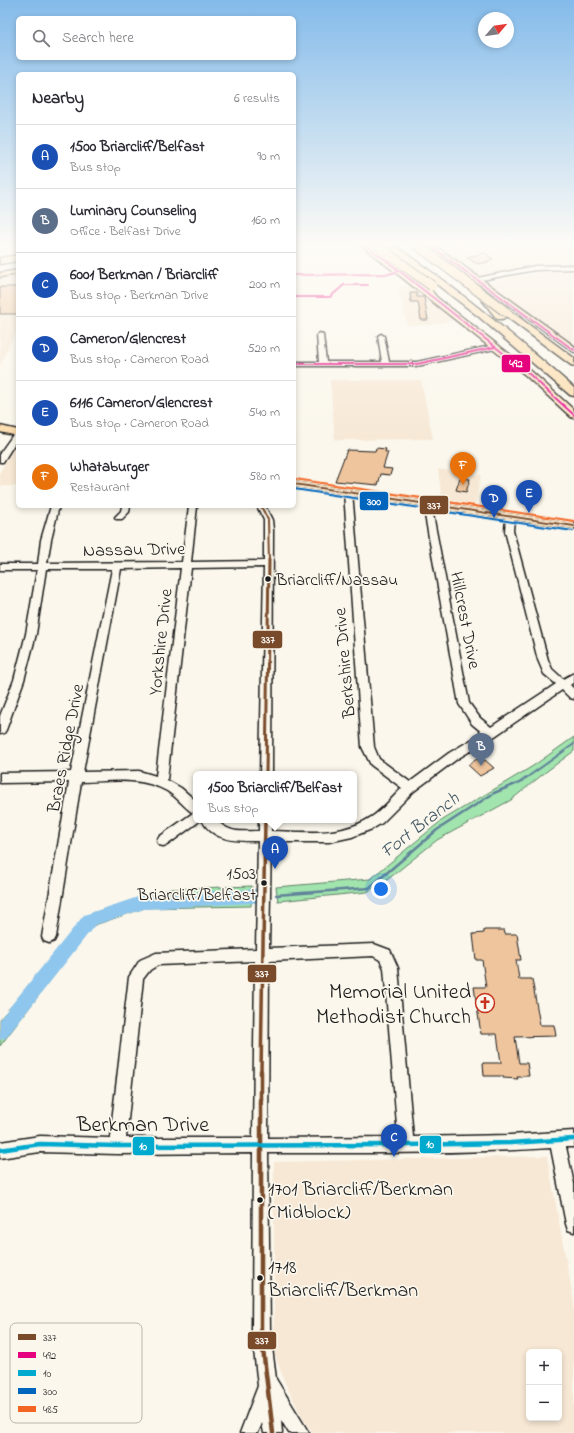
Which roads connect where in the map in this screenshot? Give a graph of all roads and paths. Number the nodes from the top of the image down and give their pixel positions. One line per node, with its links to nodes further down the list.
1 (447, 309): 11 (main road)
2 (462, 309): 18 (highway, bridge)
3 (475, 309): 18 (highway)
4 (494, 309): 8 (highway)
5 (495, 309): 8 (highway, bridge)
6 (497, 309): 8 (highway)
7 (517, 309): 12 (main road)
8 (503, 315): 13 (highway); 17 (highway)
9 (320, 335): 15 (street)
10 (381, 336): 16 (street)
11 (495, 347): 16 (street); 19 (main road)
12 (574, 350)
13 (544, 352)
14 (296, 364): 15 (street)
15 (322, 364): 16 (street)
16 (386, 364)
17 (574, 364)
18 (572, 391)
19 (574, 415)
20 (0, 429): 21 (main road)
21 (16, 433)
22 (16, 435): 23 (street)
23 (0, 460)
24 (296, 484): 25 (main road)
25 (348, 492): 26 (main road); 48 (street, Berkshire Drive)
26 (427, 504): 32 (main road); 43 (street, Hillcrest Drive)
27 (55, 508): 37 (street)
28 (126, 508): 31 (street)
29 (193, 508): 34 (street, Yorkshire Drive)
30 (262, 508): 35 (street)
31 (118, 517)
32 (510, 517): 33 (main road); 40 (street)
33 (574, 526)
34 (186, 564): 35 (street, Nassau Drive); 36 (street, Nassau Drive); 47 (street, Yorkshire Drive)
35 (269, 564): 44 (street)
36 (117, 565): 37 (street, Nassau Drive); 45 (street, Braes Ridge Drive)
37 (41, 566): 38 (street, Nassau Drive); 42 (street)
38 (0, 567)
39 (574, 678): 40 (street)
40 (563, 685): 41 (street); 43 (street)
41 (574, 695)
42 (0, 730)
43 (490, 733): 48 (street)
44 (266, 771)
45 (76, 776): 46 (street); 47 (street); 55 (street, Braes Ridge Drive)
46 (0, 778)
47 (161, 782): 49 (street)
48 (410, 788): 53 (street)
49 (193, 806)
50 (193, 819): 54 (street)
51 (211, 823): 53 (street)
52 (265, 823): 53 (street)
53 (265, 837): 56 (street)
54 (163, 841)
55 (48, 937)
56 (263, 956): 59 (street); 60 (street); 61 (street)
57 (574, 1139): 58 (street, Berkman Drive)
58 (556, 1140): 60 (street, Berkman Drive); 63 (street)
59 (260, 1145): 60 (street, Berkman Drive); 61 (street, Berkman Drive); 64 (street)
60 (406, 1145)
61 (117, 1146): 62 (street, Berkman Drive)
62 (0, 1150)
63 (574, 1224)
64 (268, 1383): 65 (street); 66 (street); 67 (street)
65 (249, 1433)
66 (273, 1433)
67 (300, 1433)

